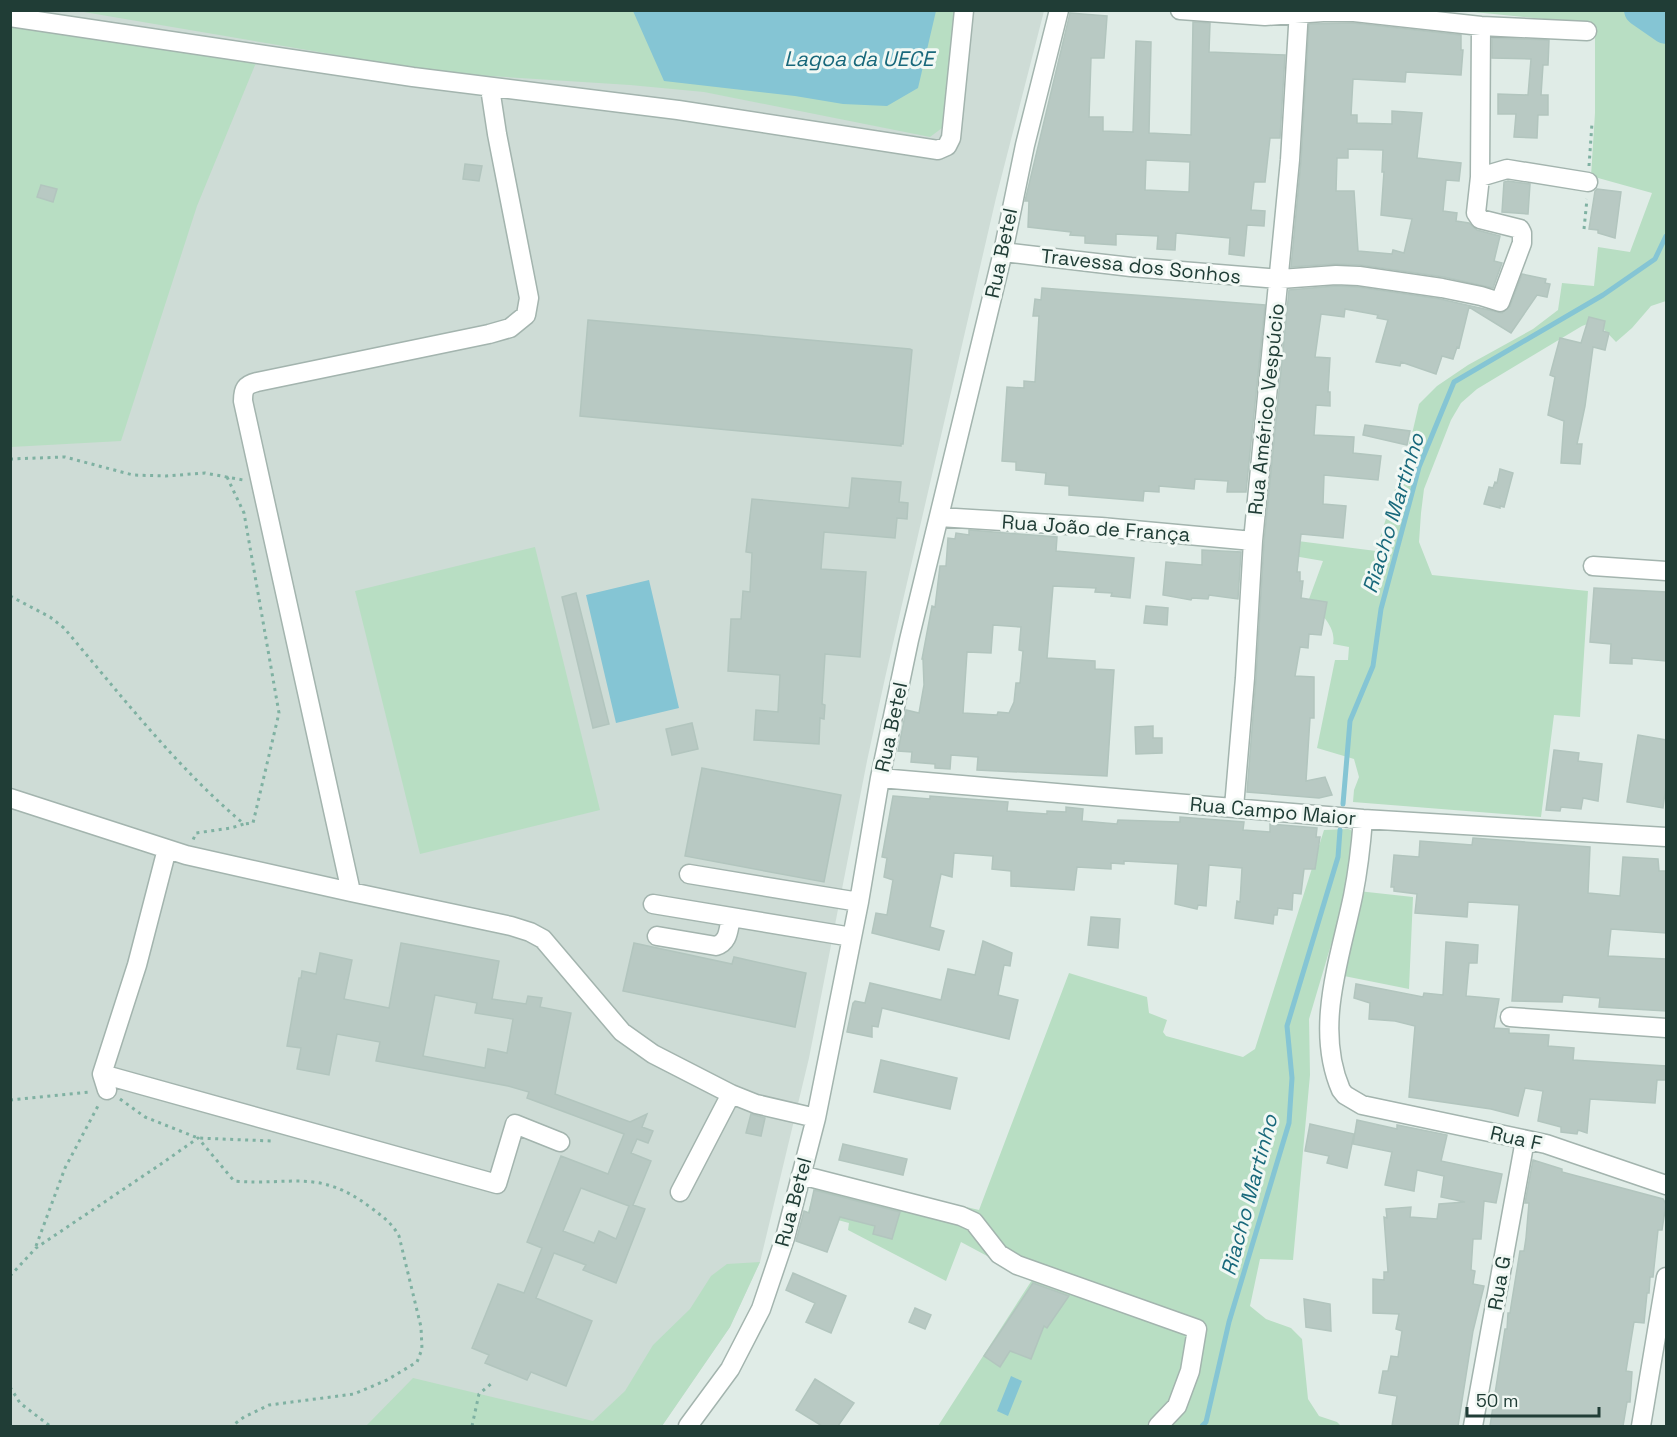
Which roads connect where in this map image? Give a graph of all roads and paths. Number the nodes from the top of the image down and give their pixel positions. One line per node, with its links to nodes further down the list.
1 (964, 10): 8 (street)
2 (1059, 10): 11 (street, Rua Betel)
3 (1180, 10): 4 (street)
4 (1299, 12): 6 (street); 12 (street, Rua Américo Vespúcio)
5 (10, 17): 8 (street)
6 (1481, 26): 7 (street); 9 (street)
7 (1587, 31)
8 (490, 88): 15 (street)
9 (1480, 177): 10 (street); 12 (street, Travessa dos Sonhos)
10 (1588, 182)
11 (1003, 252): 12 (street, Travessa dos Sonhos); 16 (street, Rua Betel)
12 (1280, 279): 17 (street, Rua Américo Vespúcio)
13 (10, 459): 14 (path)
14 (227, 477): 15 (path); 25 (path)
15 (262, 484): 30 (street)
16 (939, 517): 17 (street, Rua João de França); 21 (street, Rua Betel)
17 (1253, 541): 23 (street, Rua Américo Vespúcio)
18 (1593, 566): 19 (street)
19 (1666, 571)
20 (10, 596): 25 (path)
21 (880, 778): 23 (street, Rua Campo Maior); 31 (street, Rua Betel)
22 (10, 798): 27 (street)
23 (1233, 807): 24 (street, Rua Campo Maior)
24 (1363, 819): 26 (street, Rua Campo Maior); 43 (street, Rua F)
25 (244, 824): 28 (path)
26 (1666, 837)
27 (167, 849): 28 (street); 38 (street)
28 (186, 855): 30 (street)
29 (688, 874): 31 (street)
30 (351, 892): 39 (street)
31 (859, 902): 35 (street, Rua Betel)
32 (653, 904): 33 (street)
33 (731, 918): 34 (street); 35 (street)
34 (657, 936)
35 (852, 937): 41 (street, Rua Betel)
36 (1510, 1017): 37 (street)
37 (1666, 1029)
38 (104, 1082): 40 (path); 42 (path); 45 (street); 49 (path)
39 (731, 1094): 41 (street); 48 (street)
40 (10, 1100)
41 (816, 1118): 46 (street, Rua Betel)
42 (198, 1137): 44 (path); 49 (path); 55 (path)
43 (1525, 1140): 47 (street, Rua F); 59 (street, Rua G)
44 (276, 1141)
45 (560, 1142)
46 (801, 1174): 57 (street, Rua Betel); 58 (street)
47 (1666, 1185)
48 (680, 1192)
49 (36, 1248): 50 (path)
50 (10, 1276)
51 (1666, 1277): 60 (street)
52 (492, 1383): 56 (path)
53 (10, 1387): 54 (path)
54 (50, 1426)
55 (232, 1426)
56 (472, 1426)
57 (688, 1426)
58 (1158, 1426)
59 (1473, 1426)
60 (1641, 1426)

